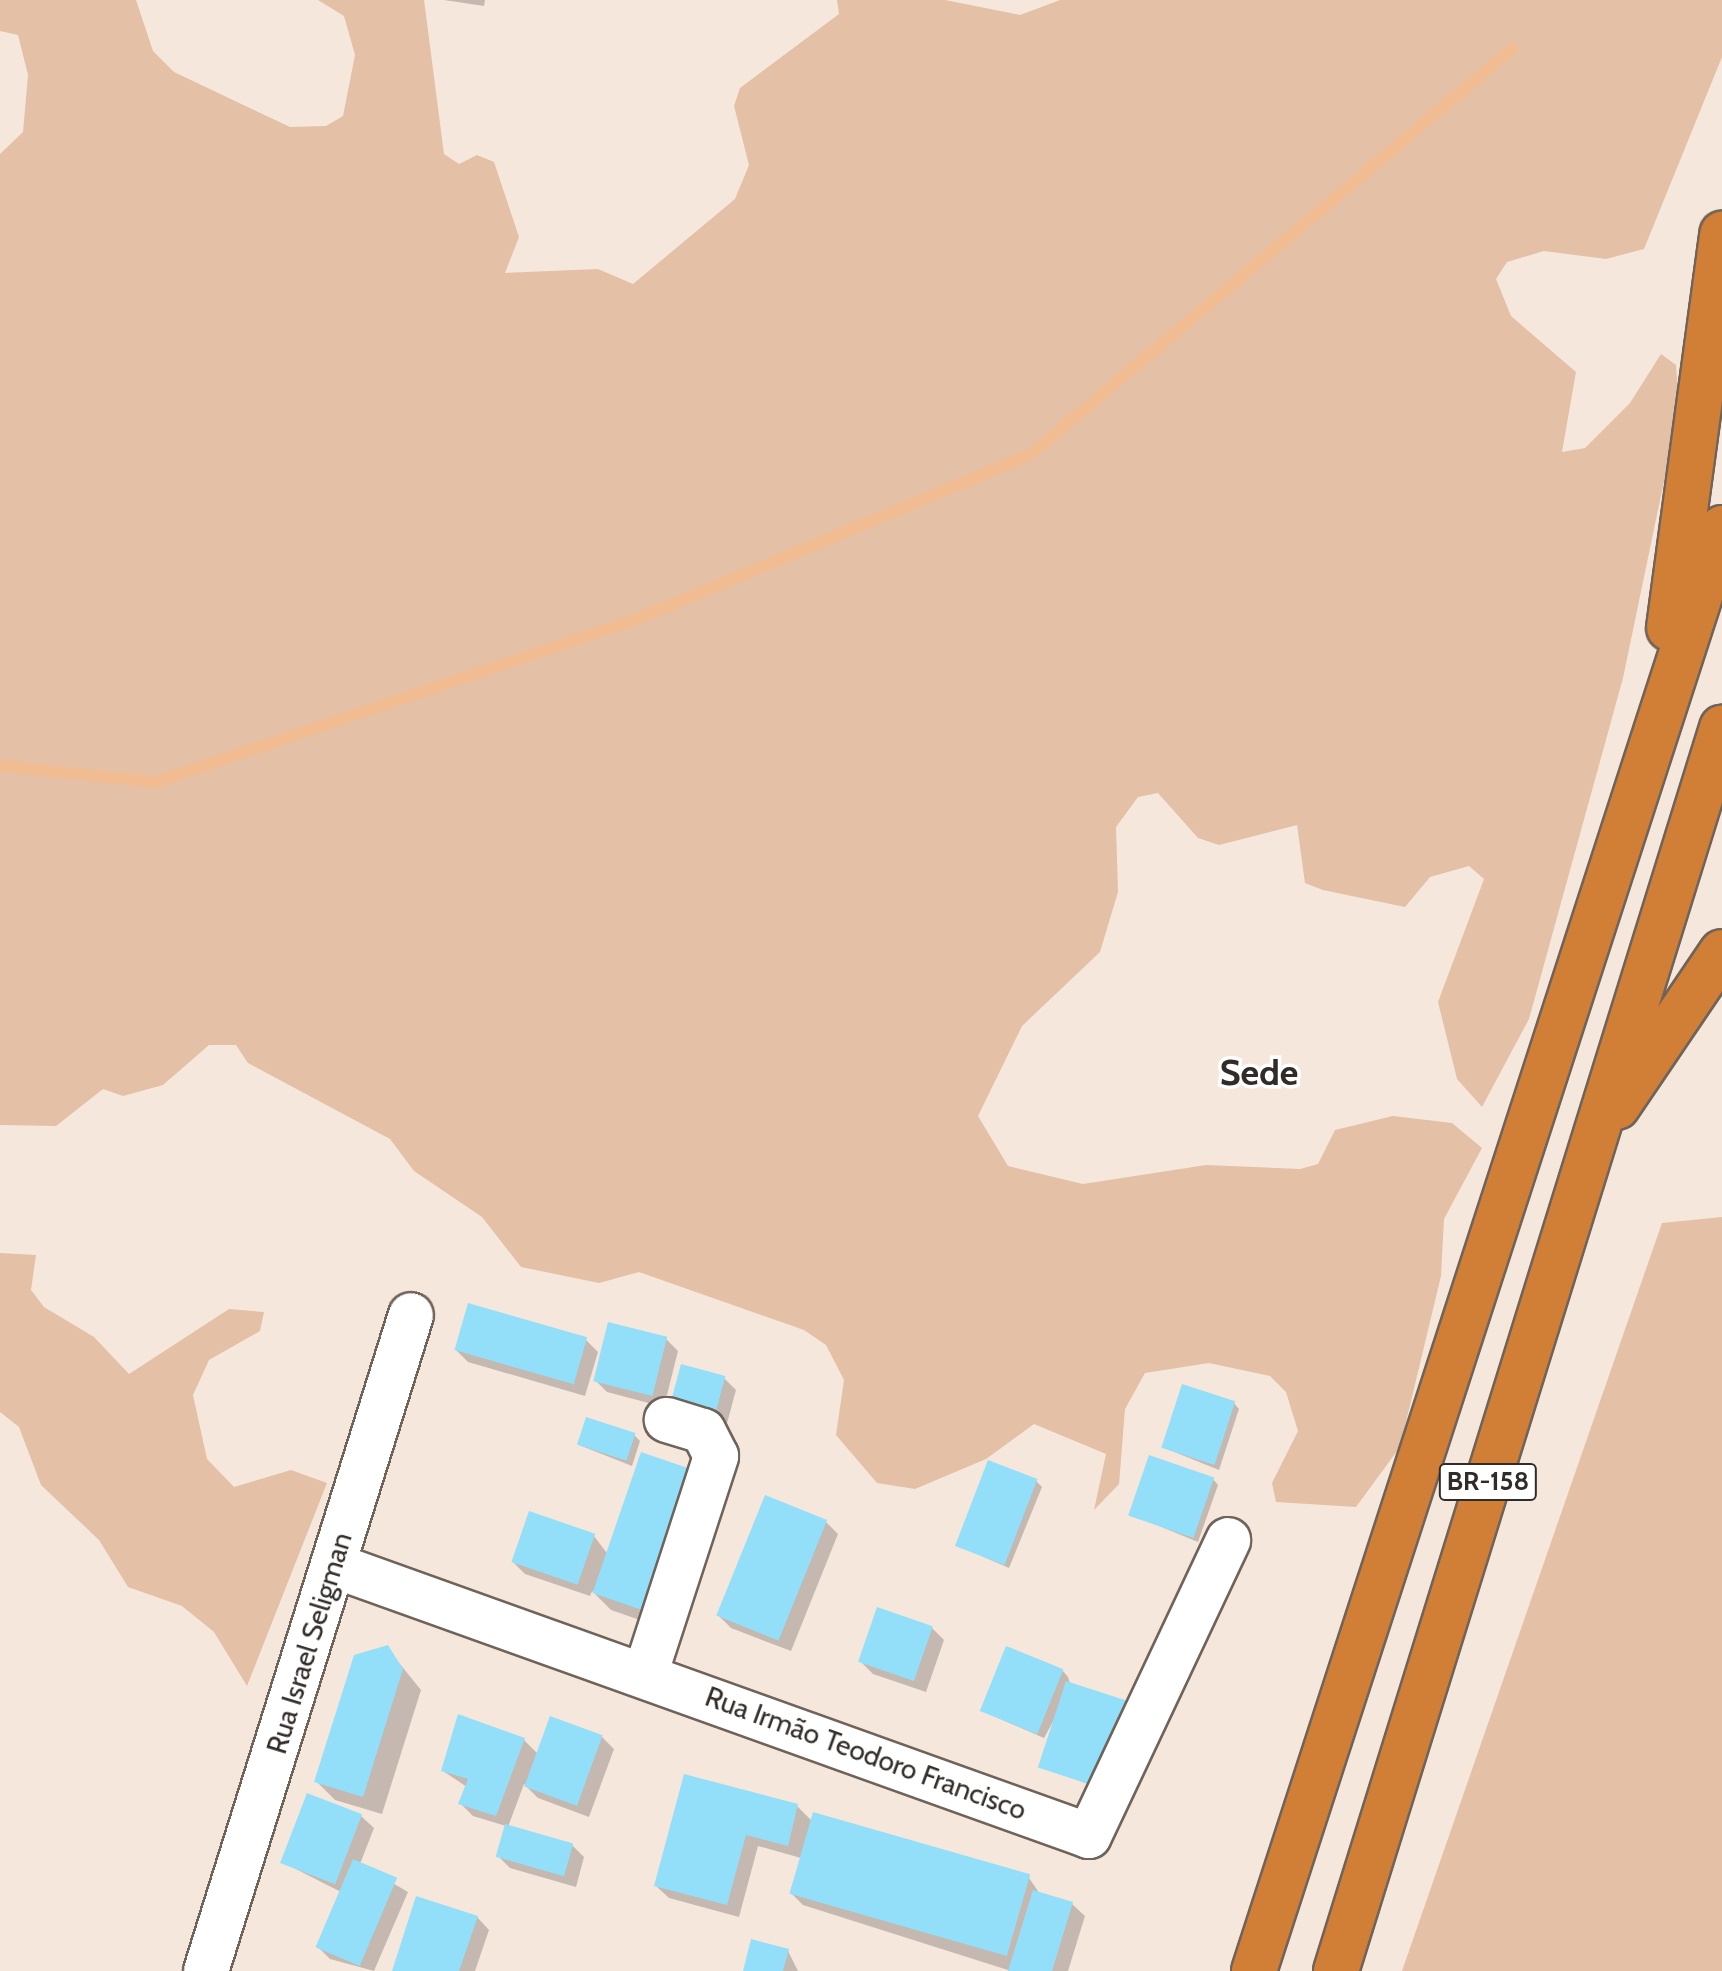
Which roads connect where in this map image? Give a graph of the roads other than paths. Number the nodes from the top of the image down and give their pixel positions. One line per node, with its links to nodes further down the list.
1 (1722, 234): 3 (highway, BR-158)
2 (1722, 528): 3 (highway, BR-158)
3 (1658, 721): 13 (highway, BR-158)
4 (1722, 728): 6 (highway, BR-158)
5 (1722, 952): 6 (highway, BR-158)
6 (1593, 1142): 14 (highway, BR-158)
7 (411, 1315): 10 (street, Rua Israel Seligman)
8 (667, 1420): 11 (street)
9 (1228, 1540): 11 (street, Rua Irmão Teodoro Francisco)
10 (333, 1565): 11 (street, Rua Irmão Teodoro Francisco); 12 (street, Rua Israel Seligman)
11 (646, 1672)
12 (211, 1969)
13 (1254, 1971)
14 (1336, 1971)

